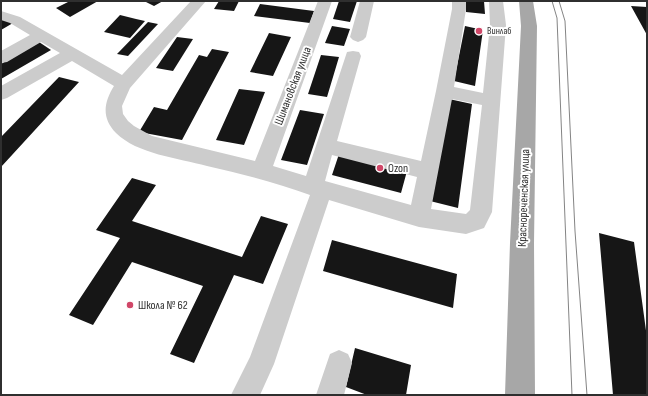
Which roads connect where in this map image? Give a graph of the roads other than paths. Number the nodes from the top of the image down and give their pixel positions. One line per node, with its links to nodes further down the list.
1 (199, 1): 13 (lane)
2 (325, 1): 19 (lane, Шимановская улица)
3 (367, 1): 9 (lane)
4 (459, 1): 14 (lane)
5 (496, 1): 16 (lane)
6 (526, 1): 25 (main road, Краснореченская улица)
7 (1, 15): 8 (lane)
8 (41, 36): 10 (lane); 12 (lane)
9 (358, 37)
10 (71, 54): 13 (lane); 15 (lane)
11 (353, 56): 17 (lane)
12 (1, 58)
13 (124, 84): 19 (lane)
14 (445, 91): 16 (lane); 18 (lane)
15 (1, 94)
16 (492, 101): 21 (lane)
17 (326, 146): 18 (lane); 20 (lane)
18 (428, 171): 21 (lane)
19 (261, 172): 20 (lane)
20 (317, 189): 21 (lane); 23 (lane)
21 (419, 218)
22 (339, 363): 24 (lane)
23 (246, 395)
24 (330, 395)
25 (520, 395)

